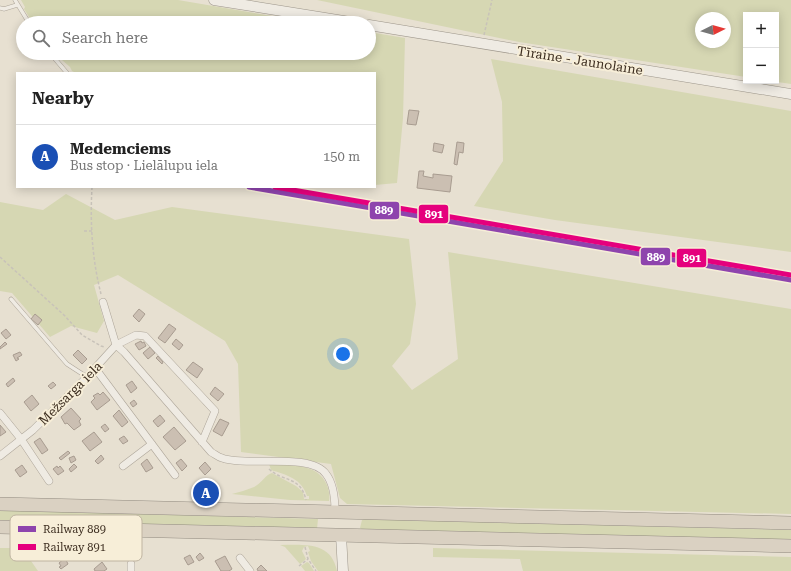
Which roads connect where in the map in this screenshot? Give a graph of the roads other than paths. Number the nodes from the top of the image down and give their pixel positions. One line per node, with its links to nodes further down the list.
1 (15, 0): 4 (lane)
2 (214, 0): 3 (main road)
3 (258, 4): 7 (main road)
4 (17, 5): 5 (lane); 6 (lane)
5 (0, 8)
6 (24, 16)
7 (320, 16)
8 (376, 26): 11 (main road, Tīraine - Jaunolaine)
9 (56, 60): 10 (lane)
10 (66, 72)
11 (791, 94)
12 (10, 299): 16 (lane)
13 (103, 302): 14 (street)
14 (116, 345): 15 (street, Mežsarga iela); 19 (street); 19 (street)
15 (95, 368): 16 (street, Mežsarga iela); 20 (street)
16 (87, 377): 18 (street, Mežsarga iela)
17 (0, 413): 18 (street)
18 (21, 439): 21 (street, Mežsarga iela); 24 (street)
19 (202, 442): 26 (street)
20 (152, 444): 22 (street); 23 (street)
21 (0, 456)
22 (123, 466)
23 (175, 475)
24 (49, 481)
25 (0, 504): 26 (highway)
26 (335, 512): 27 (highway)
27 (791, 523)
28 (0, 527): 29 (highway)
29 (10, 527)
30 (142, 530): 31 (highway)
31 (341, 535): 32 (highway); 35 (main road)
32 (791, 546)
33 (240, 558): 34 (street)
34 (250, 571)
35 (343, 571)

